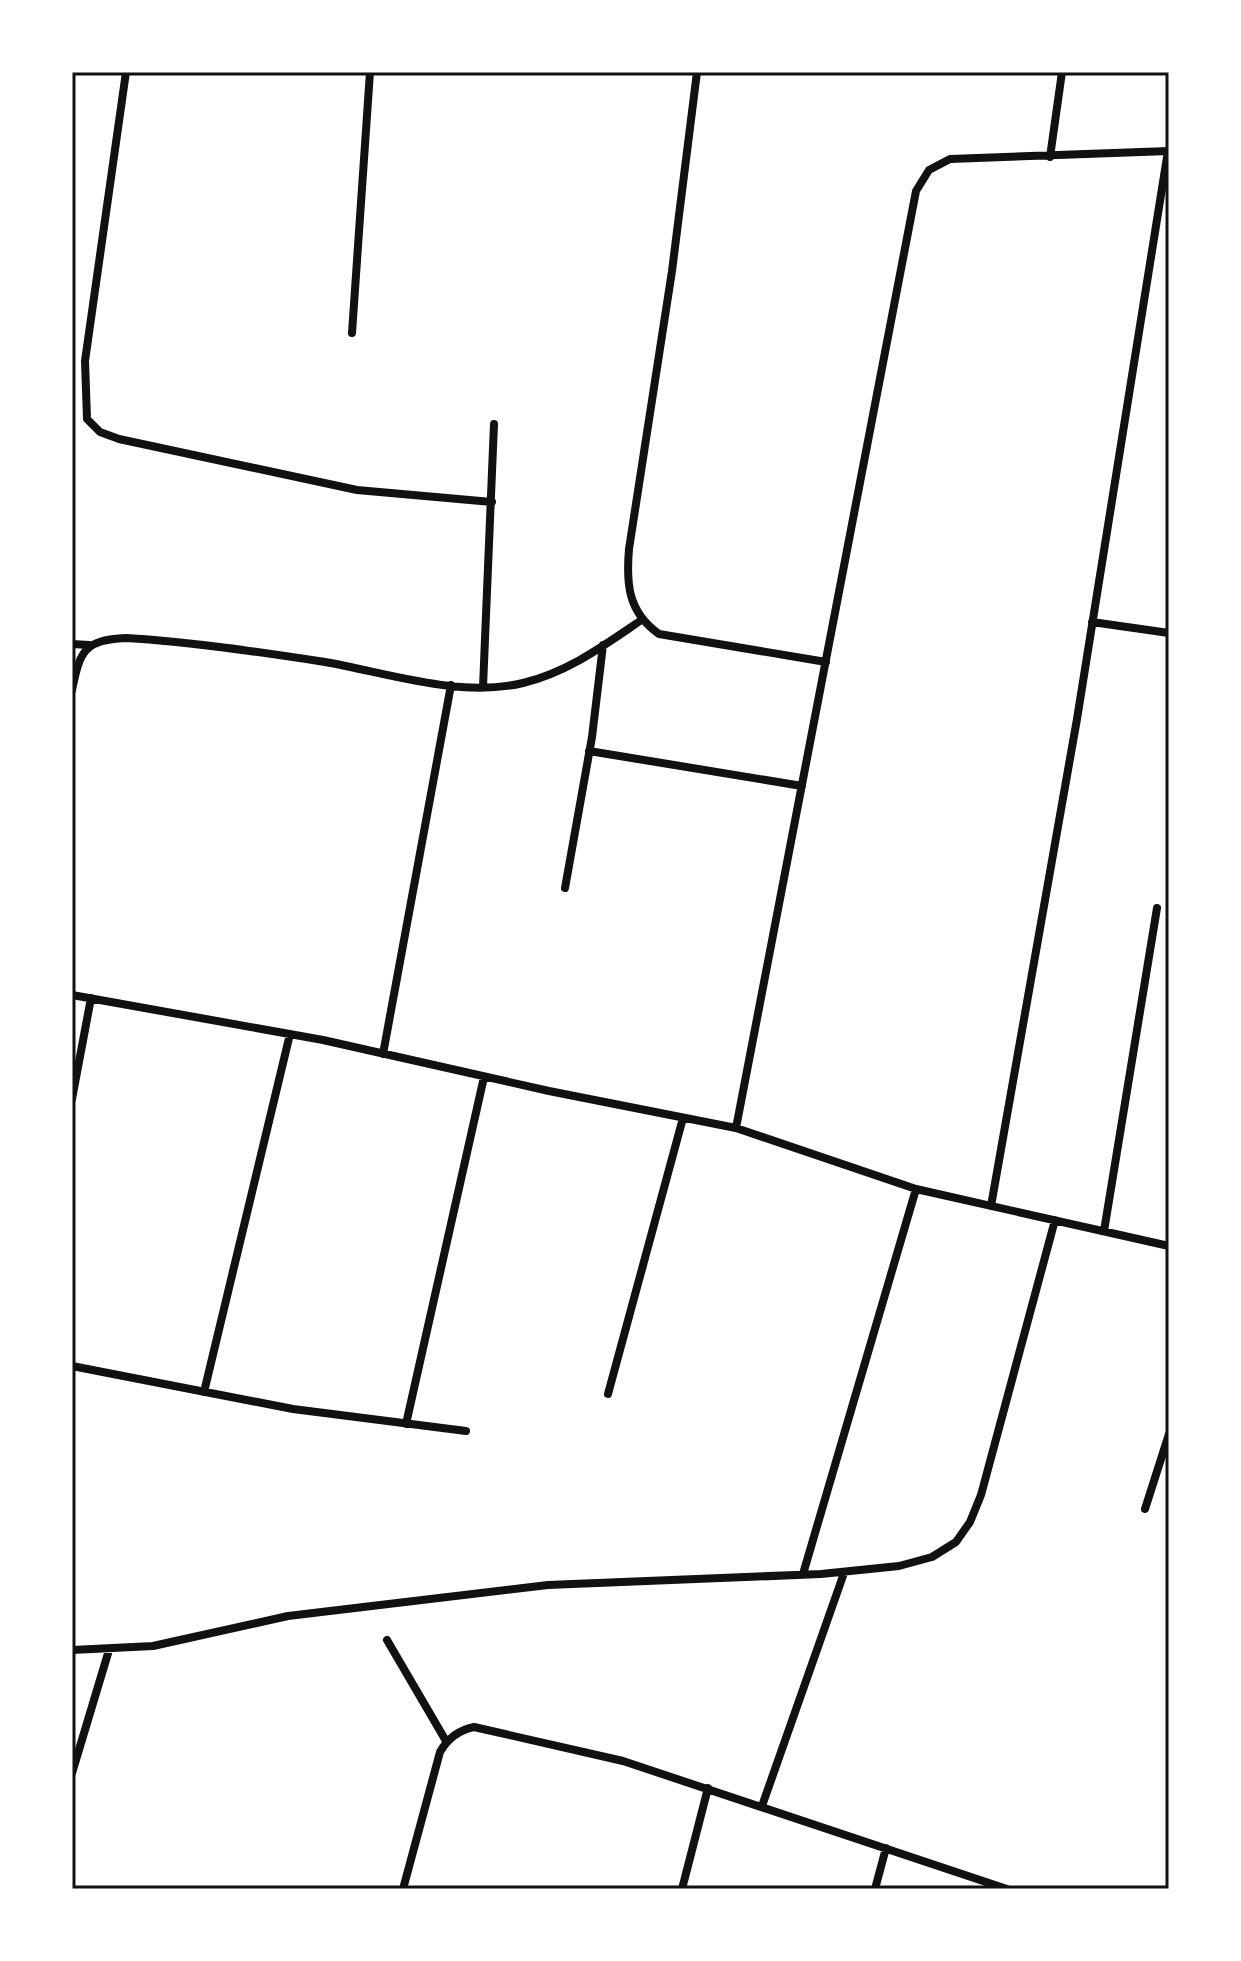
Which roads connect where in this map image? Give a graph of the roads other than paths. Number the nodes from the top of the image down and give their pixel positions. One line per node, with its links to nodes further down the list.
1 (126, 72): 9 (street)
2 (370, 72): 7 (street)
3 (697, 72): 10 (street)
4 (1062, 72): 6 (street)
5 (1169, 151): 6 (street); 11 (street)
6 (1050, 157): 16 (street)
7 (352, 333)
8 (494, 424): 9 (street)
9 (492, 502): 18 (street)
10 (640, 621): 15 (street); 16 (street)
11 (1092, 622): 12 (street); 33 (street)
12 (1169, 633)
13 (72, 644): 14 (street)
14 (89, 645): 17 (street); 19 (street)
15 (603, 645): 18 (street); 20 (street)
16 (826, 662): 21 (street)
17 (451, 685): 18 (street); 27 (street)
18 (483, 687)
19 (72, 690)
20 (589, 751): 21 (street); 22 (street)
21 (802, 786): 31 (street)
22 (565, 888)
23 (1157, 908): 35 (street)
24 (72, 995): 25 (street)
25 (91, 998): 26 (street); 29 (street)
26 (290, 1034): 27 (street); 38 (street)
27 (383, 1054): 28 (street)
28 (484, 1077): 30 (street); 40 (street)
29 (72, 1099)
30 (683, 1118): 31 (street); 39 (street)
31 (736, 1128): 32 (street)
32 (916, 1189): 33 (street); 45 (street)
33 (991, 1206): 34 (street)
34 (1055, 1220): 35 (street); 44 (street)
35 (1104, 1231): 36 (street)
36 (1169, 1246)
37 (72, 1366): 38 (street)
38 (204, 1392): 40 (street)
39 (608, 1394)
40 (406, 1424): 41 (street)
41 (466, 1431)
42 (1169, 1434): 43 (street)
43 (1145, 1509)
44 (844, 1573): 45 (street); 52 (street)
45 (803, 1574): 48 (street)
46 (387, 1640): 49 (street)
47 (72, 1650): 48 (street)
48 (109, 1650): 50 (street)
49 (446, 1741): 51 (street); 54 (street)
50 (72, 1773)
51 (708, 1788): 52 (street); 55 (street)
52 (762, 1806): 53 (street)
53 (886, 1848): 56 (street); 57 (street)
54 (403, 1889)
55 (682, 1889)
56 (875, 1889)
57 (1007, 1889)

